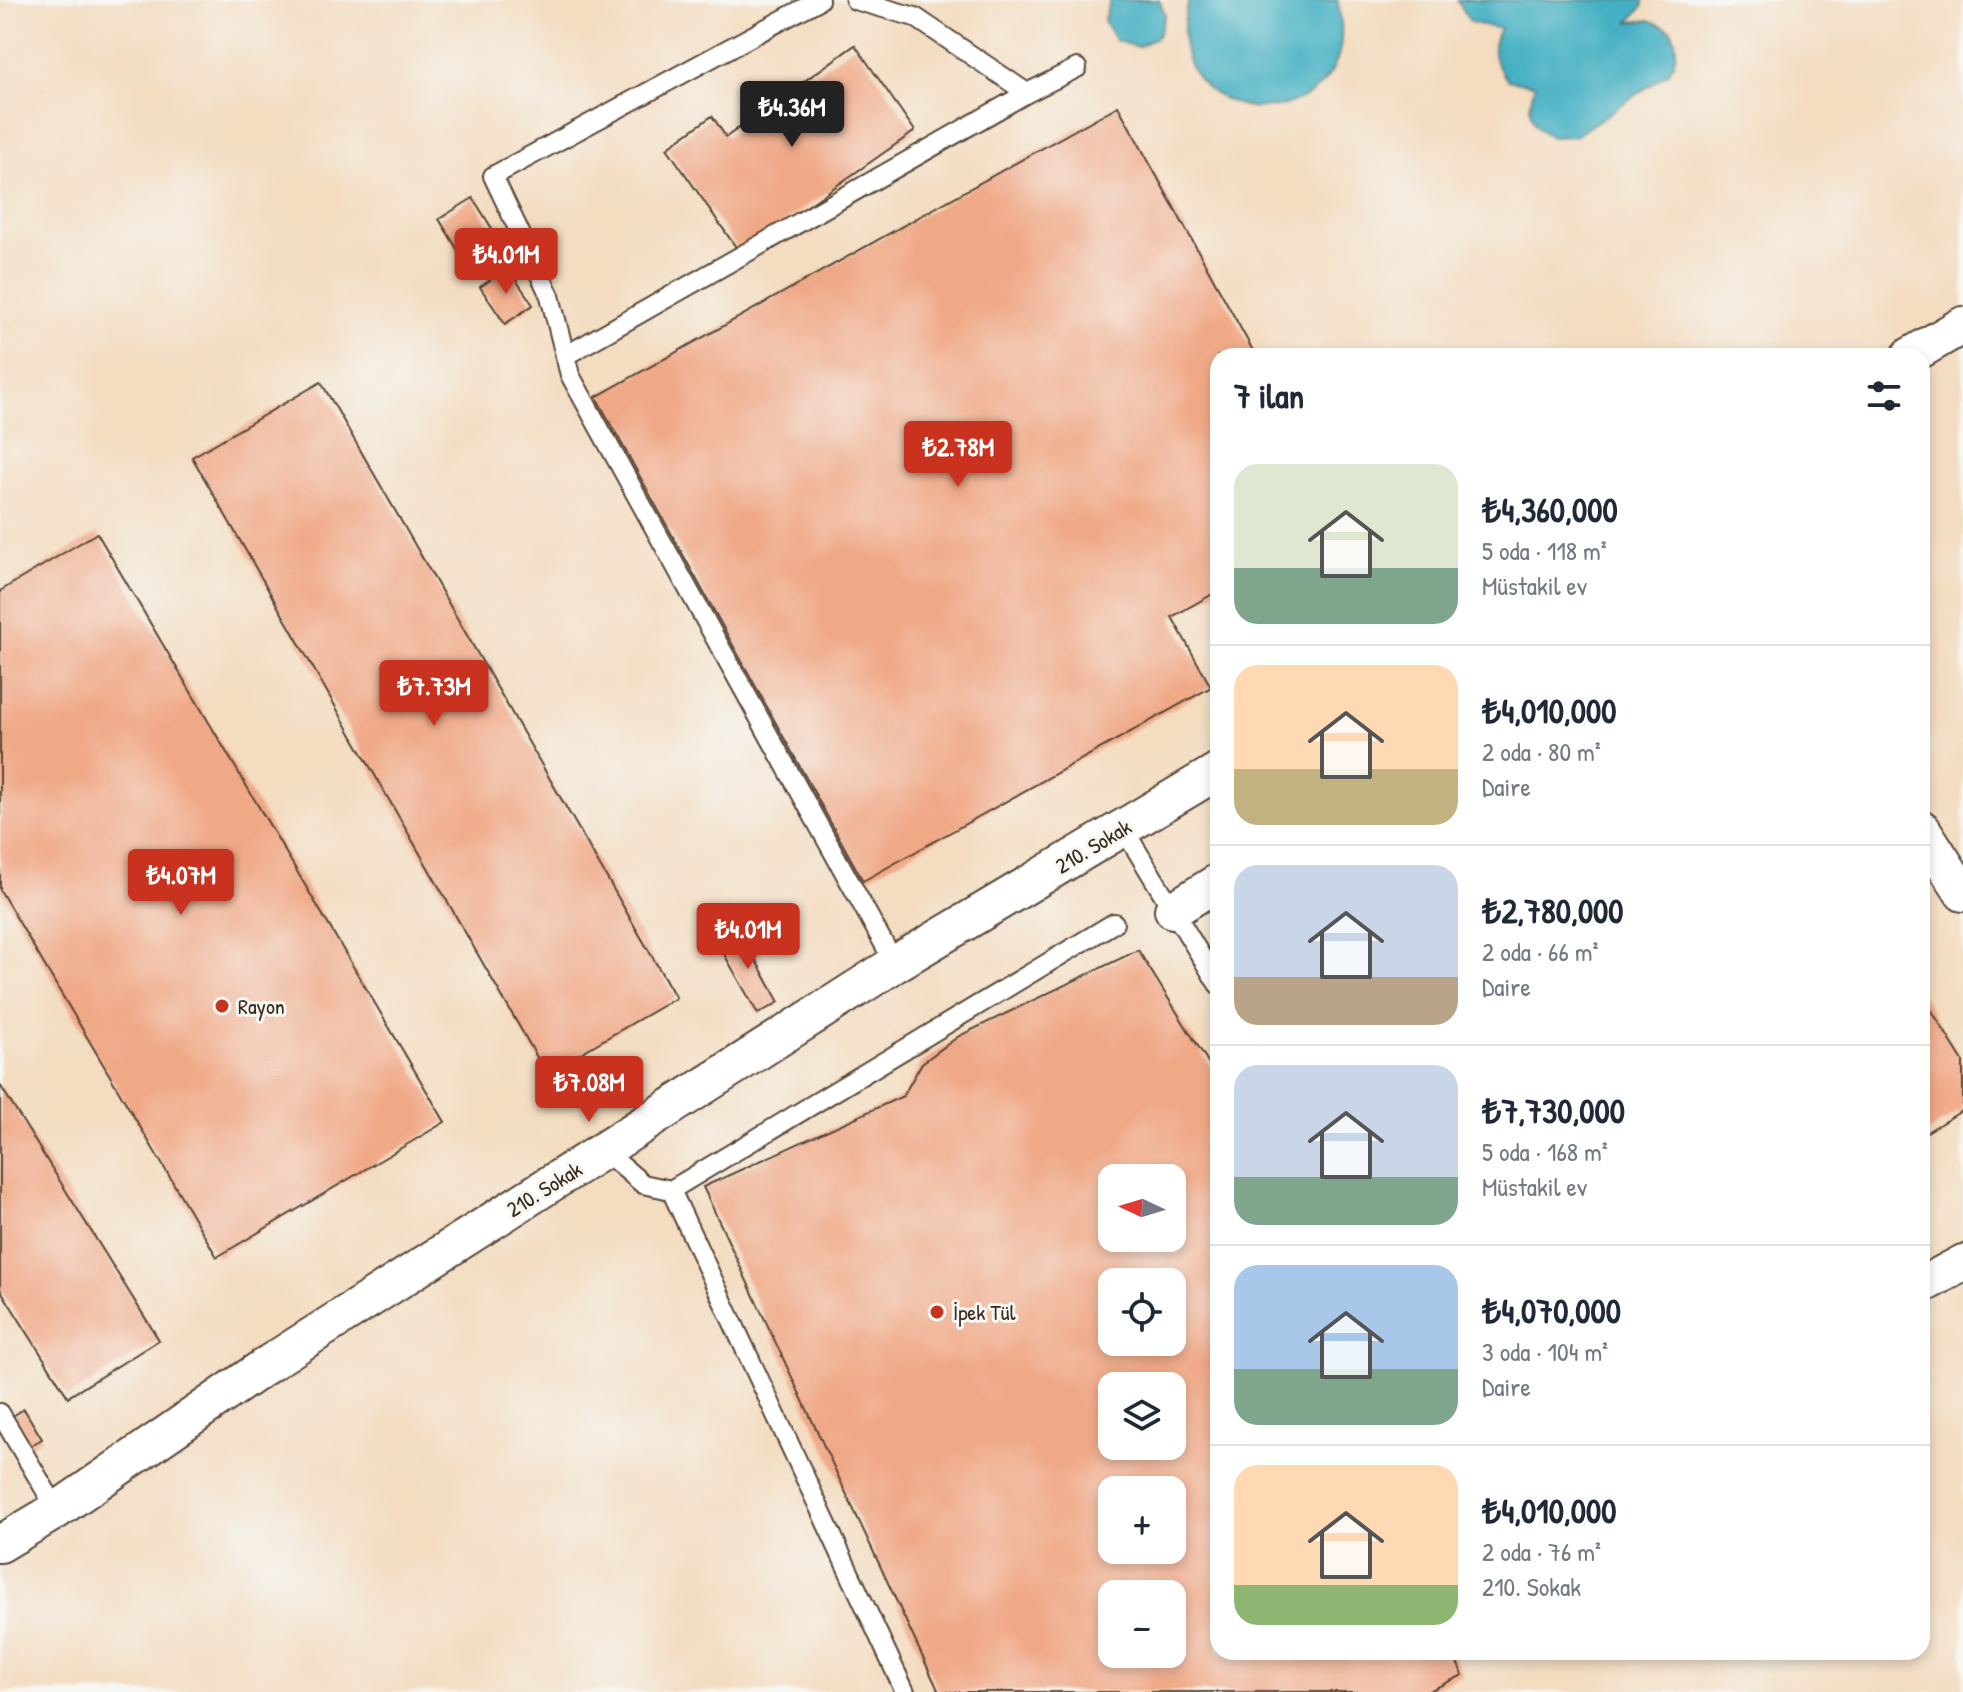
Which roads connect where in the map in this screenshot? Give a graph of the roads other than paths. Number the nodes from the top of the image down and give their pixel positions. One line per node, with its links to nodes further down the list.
1 (819, 0): 7 (lane)
2 (855, 0): 4 (lane)
3 (1077, 68): 4 (lane)
4 (1027, 93): 7 (lane)
5 (1963, 325): 6 (street)
6 (1924, 348)
7 (565, 356): 15 (lane)
8 (1210, 776): 9 (street, 210. Sokak)
9 (1123, 828): 13 (lane); 15 (street, 210. Sokak)
10 (1930, 841): 12 (street)
11 (1210, 887): 13 (street)
12 (1963, 893)
13 (1173, 910): 16 (lane)
14 (1114, 923): 18 (lane)
15 (895, 964): 17 (street, 210. Sokak)
16 (1210, 971)
17 (604, 1151): 18 (lane); 22 (street, 210. Sokak)
18 (671, 1190): 24 (lane)
19 (1963, 1263): 20 (street)
20 (1930, 1281)
21 (0, 1413): 22 (lane)
22 (57, 1510): 23 (street, 210. Sokak)
23 (0, 1544)
24 (905, 1692)

